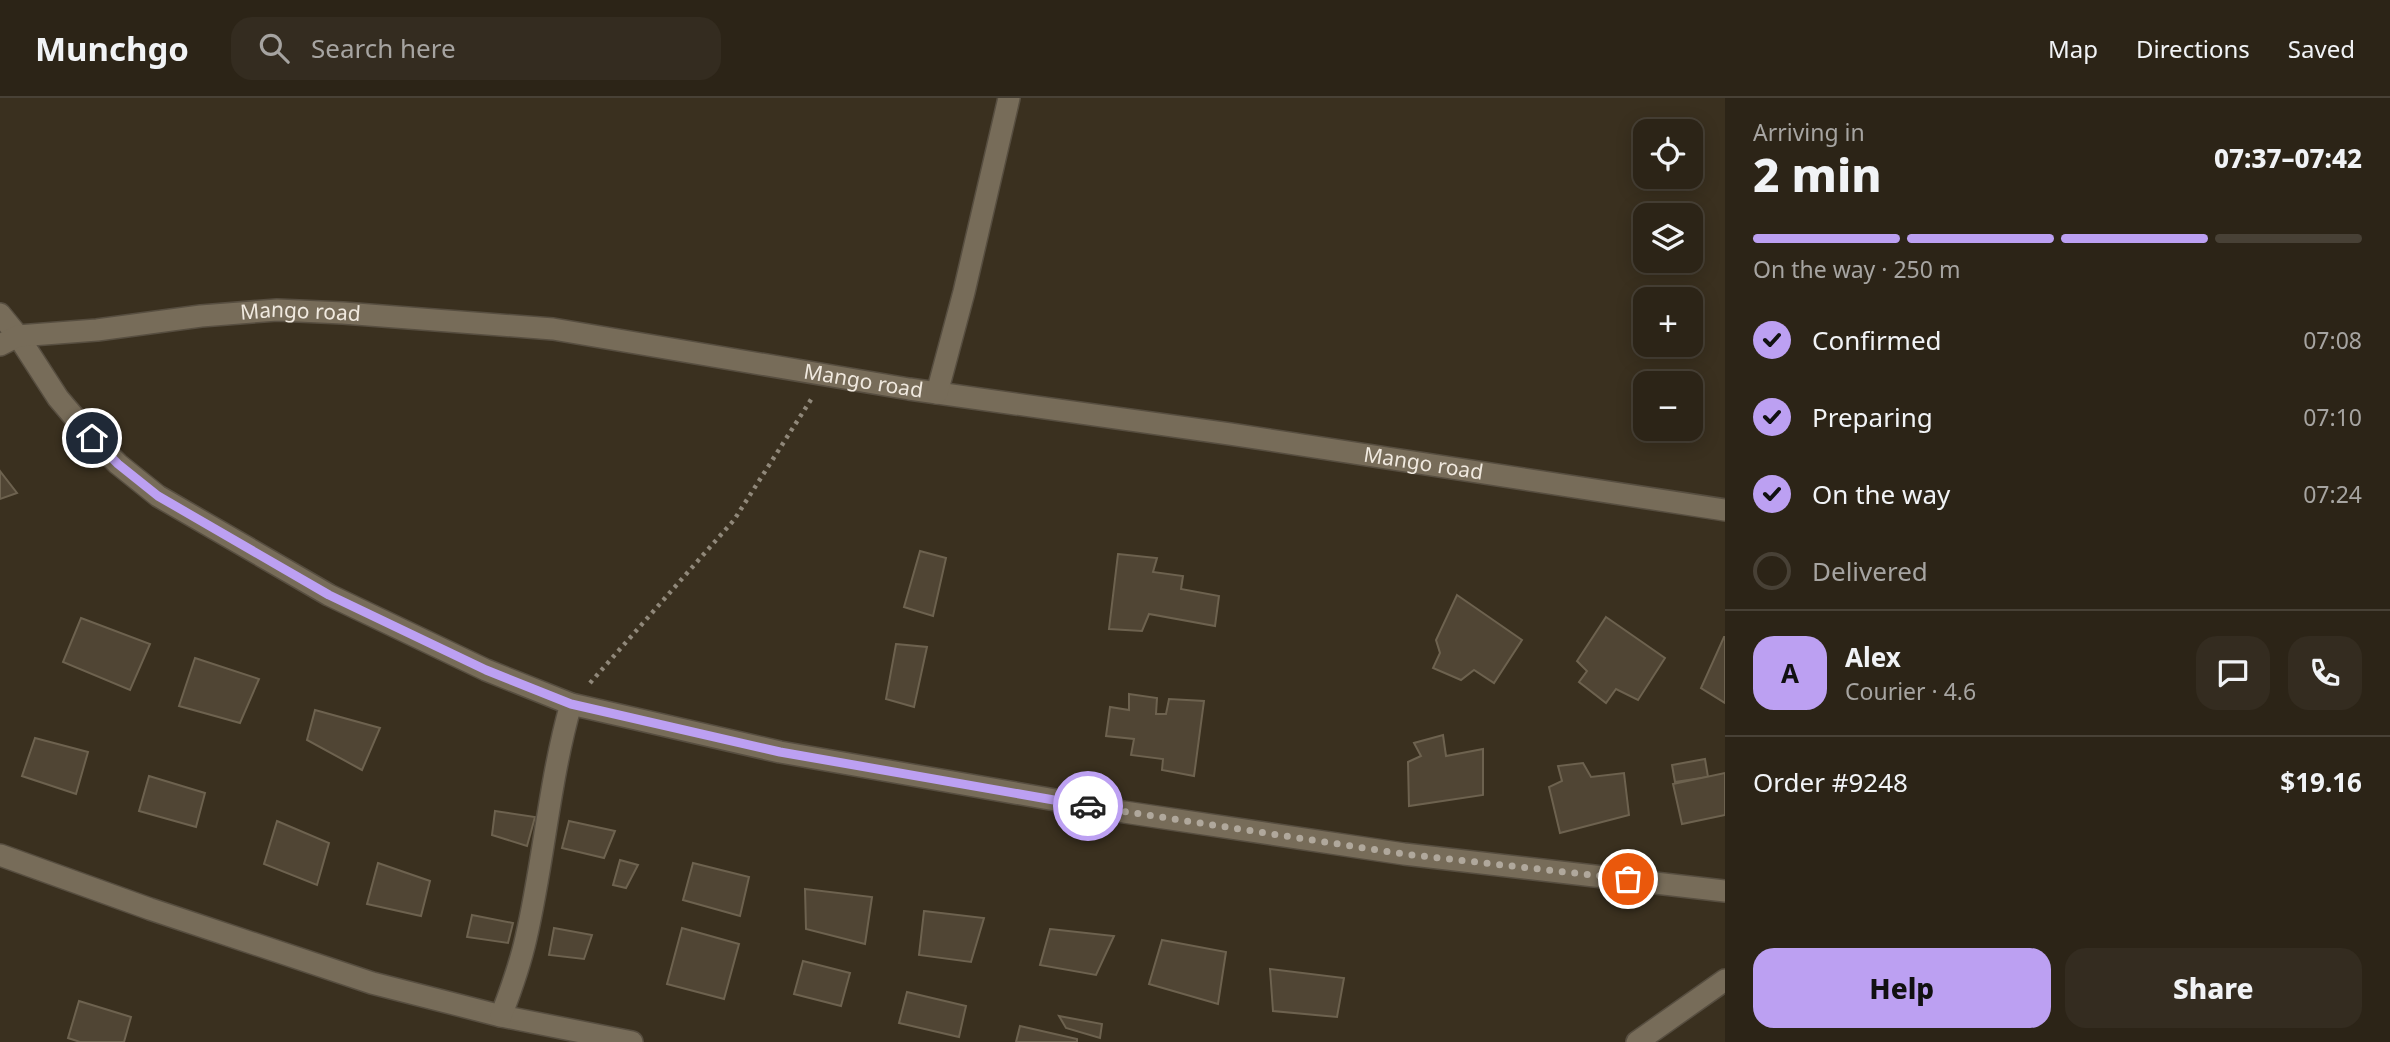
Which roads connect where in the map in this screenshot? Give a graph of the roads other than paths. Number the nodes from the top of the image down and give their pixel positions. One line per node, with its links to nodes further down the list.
1 (1009, 98): 4 (street)
2 (0, 314): 3 (street)
3 (9, 341): 4 (street, Mango road); 6 (street)
4 (937, 393): 5 (street, Mango road)
5 (1725, 510)
6 (571, 704): 8 (street); 10 (street)
7 (0, 855): 10 (street)
8 (1725, 891)
9 (1725, 980): 12 (street)
10 (501, 1016): 11 (street)
11 (632, 1042)
12 (1637, 1042)

